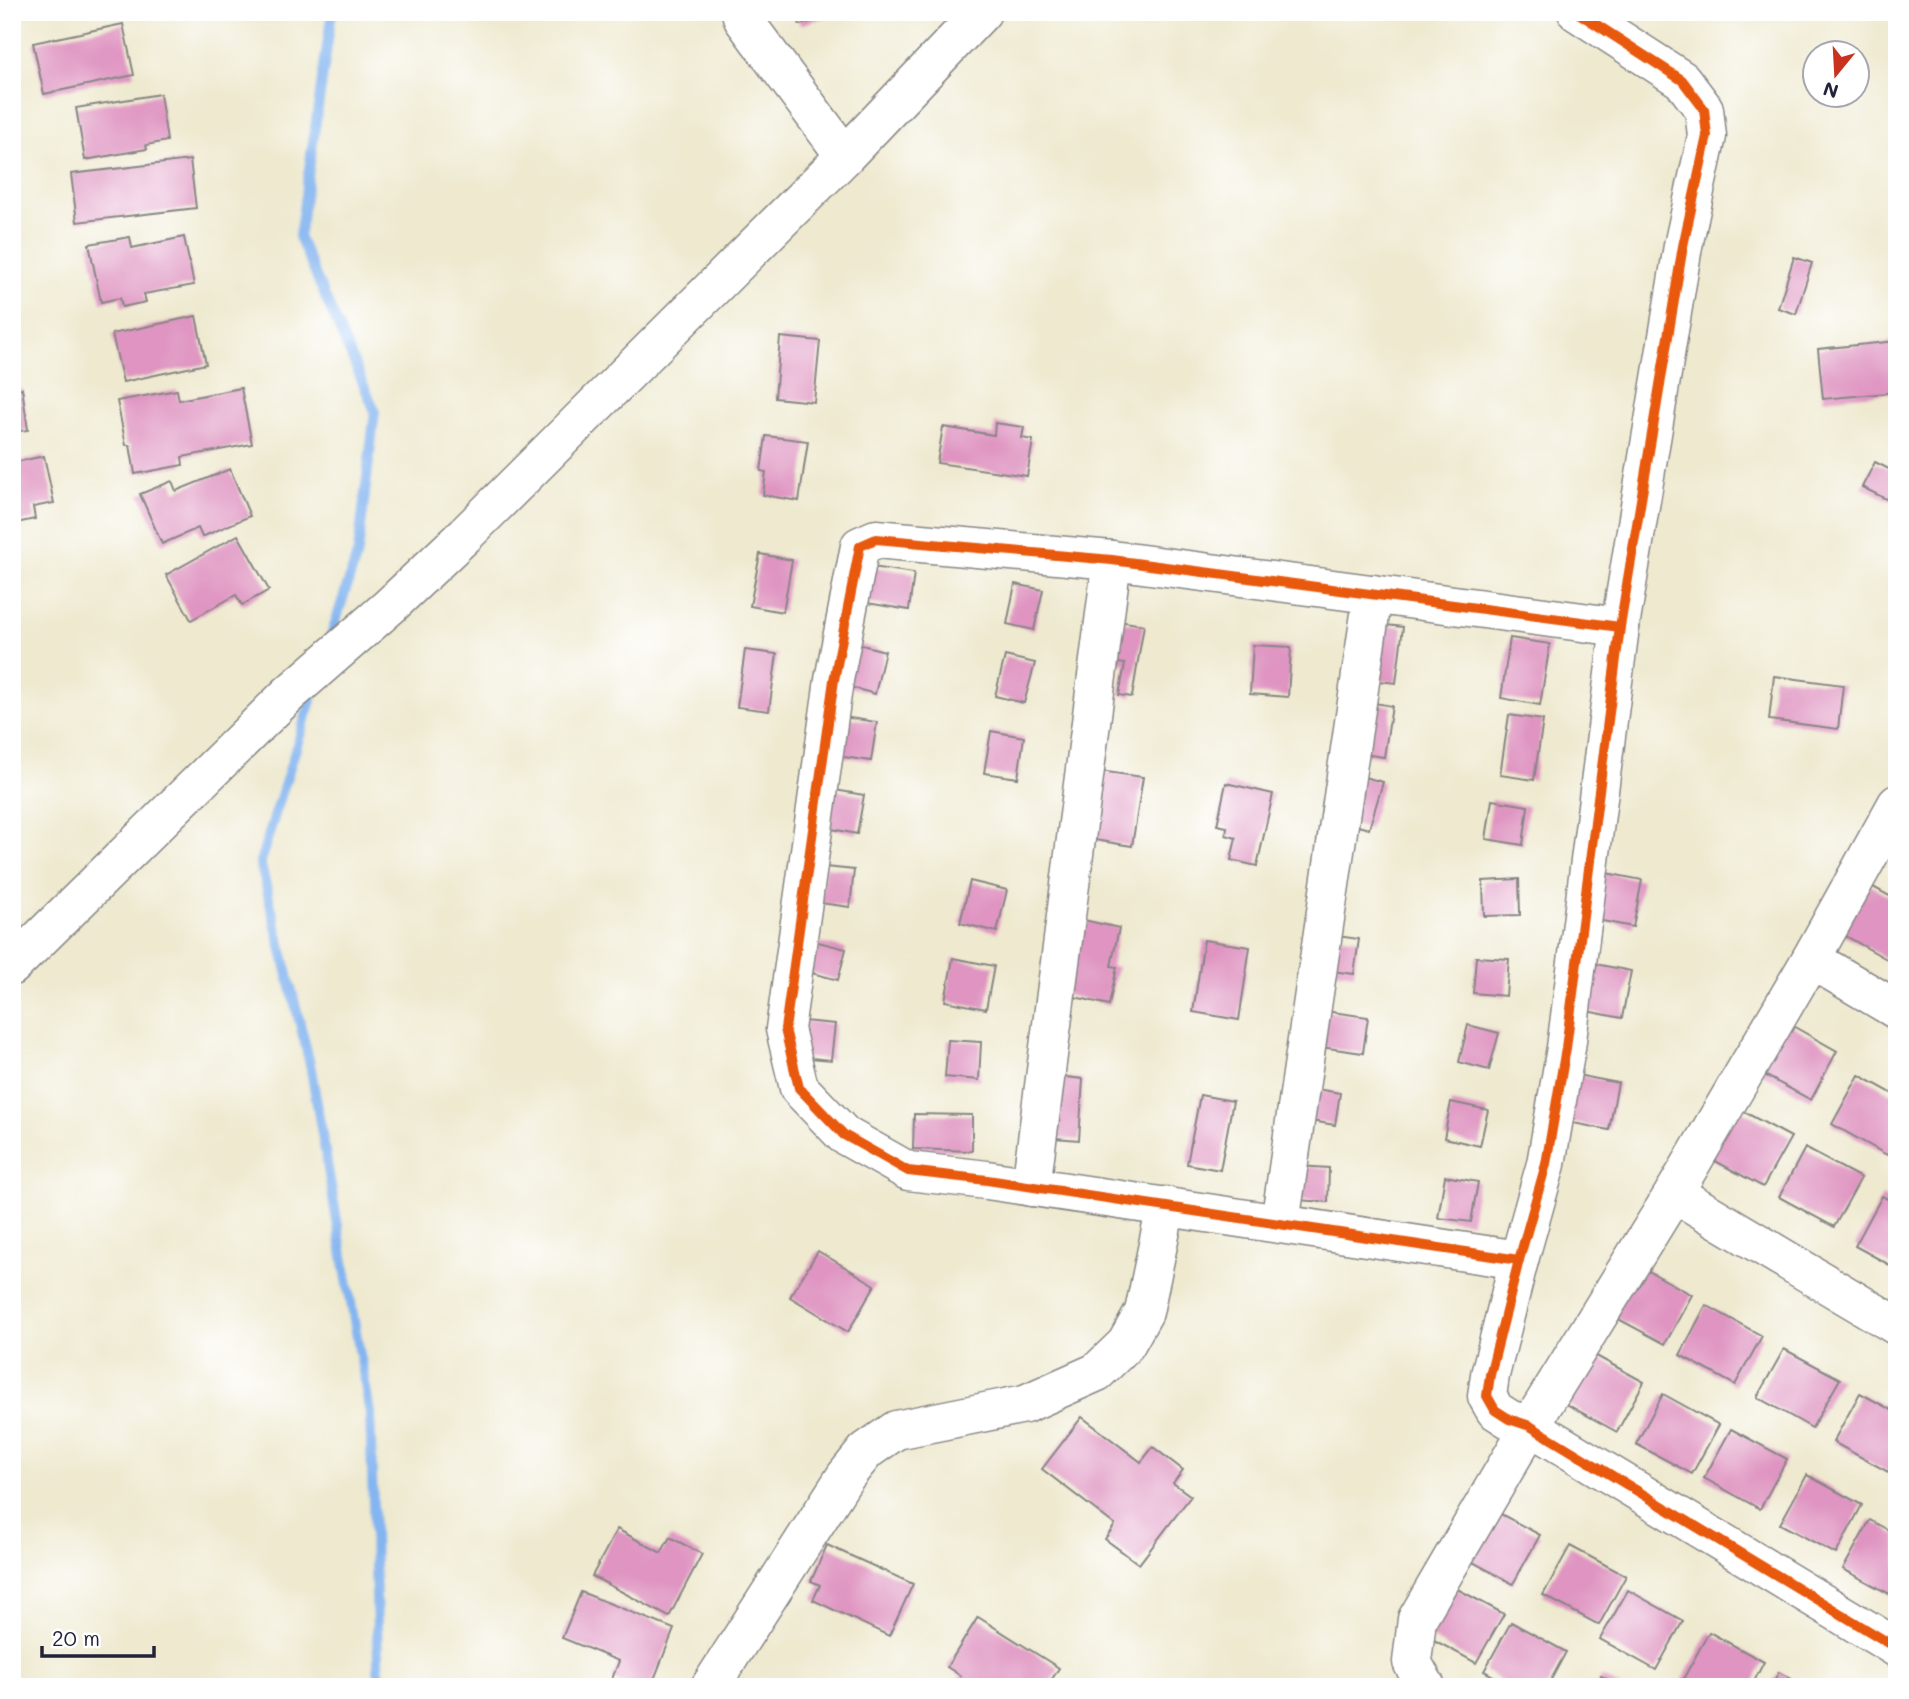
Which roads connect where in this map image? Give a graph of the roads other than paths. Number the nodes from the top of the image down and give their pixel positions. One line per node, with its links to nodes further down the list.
1 (741, 12): 4 (street)
2 (982, 12): 4 (street)
3 (1577, 12): 7 (street)
4 (845, 156): 10 (street)
5 (1112, 560): 6 (street); 12 (street); 12 (street)
6 (1373, 594): 7 (street); 15 (street)
7 (1620, 626): 16 (street)
8 (1897, 804): 9 (street)
9 (1811, 959): 11 (street); 13 (street)
10 (12, 966)
11 (1897, 1010)
12 (1031, 1187): 14 (street)
13 (1674, 1193): 17 (street); 18 (street)
14 (1166, 1206): 15 (street); 20 (street)
15 (1280, 1223): 16 (street)
16 (1519, 1260): 18 (street)
17 (1897, 1326)
18 (1530, 1426): 19 (street); 21 (street)
19 (1897, 1648)
20 (710, 1687)
21 (1426, 1687)

